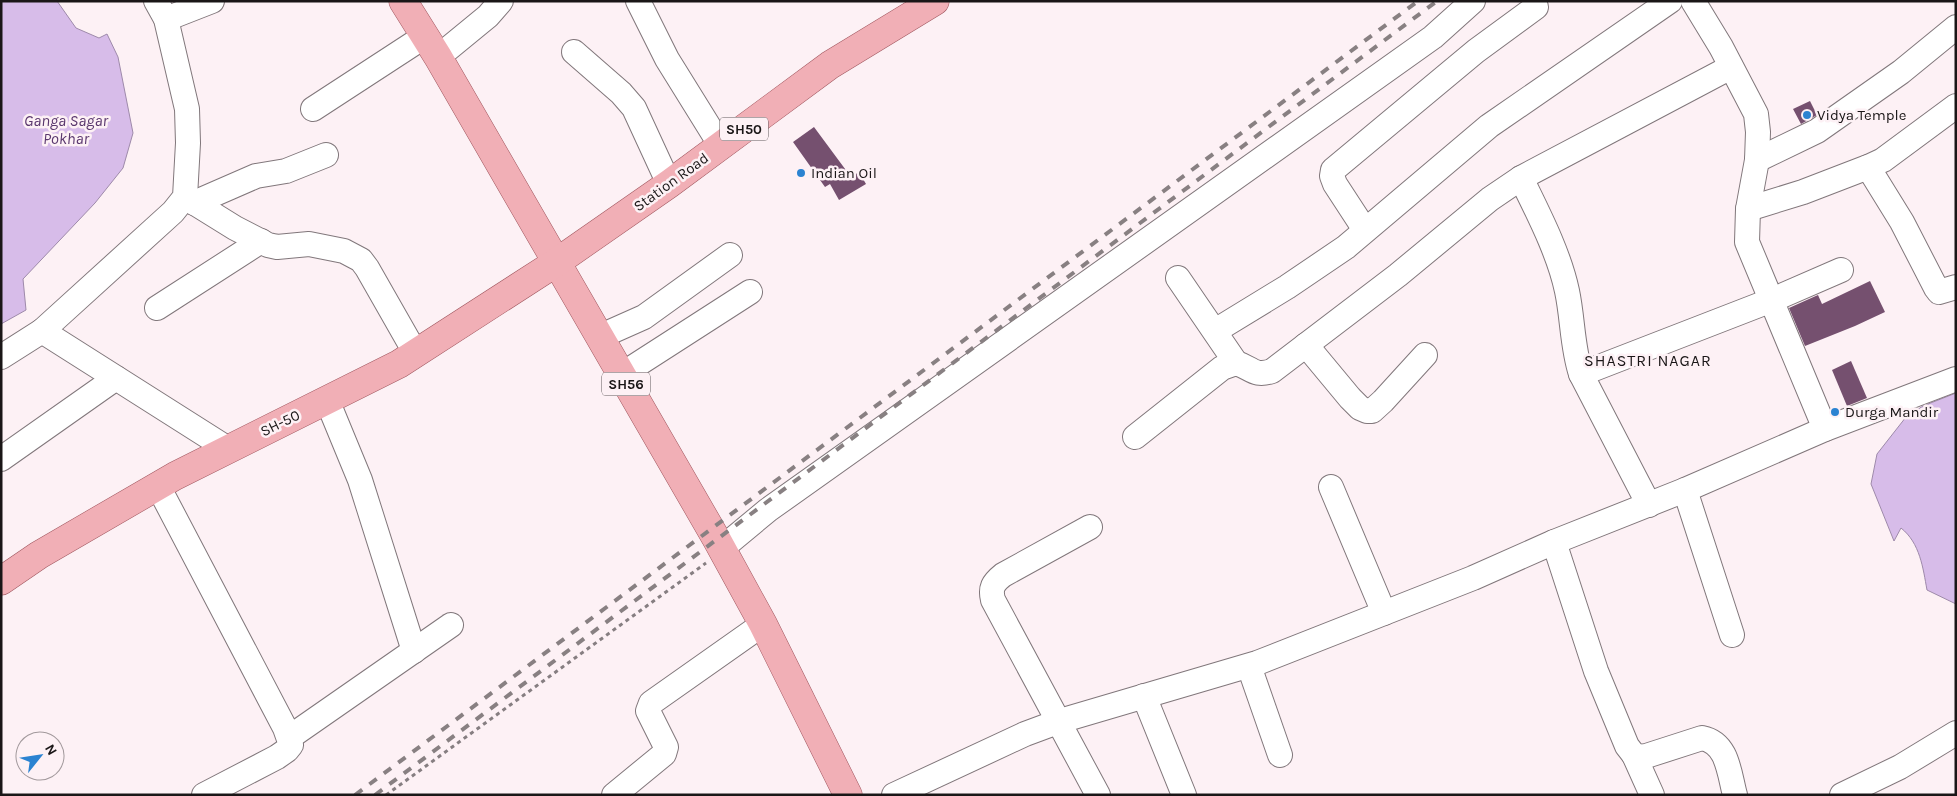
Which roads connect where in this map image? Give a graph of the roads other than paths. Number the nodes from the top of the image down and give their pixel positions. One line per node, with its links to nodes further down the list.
1 (212, 1): 10 (street)
2 (403, 1): 12 (main road)
3 (501, 1): 12 (street)
4 (638, 1): 17 (street)
5 (936, 1): 17 (main road, Station Road / SH50)
6 (1473, 1): 58 (street)
7 (1670, 1): 25 (street)
8 (1693, 1): 14 (street)
9 (1536, 7): 25 (street)
10 (161, 10): 23 (street)
11 (1956, 28): 19 (street)
12 (432, 46): 16 (street); 28 (main road)
13 (574, 52): 22 (street)
14 (1731, 67): 19 (street); 21 (street)
15 (1956, 106): 20 (street)
16 (313, 109)
17 (721, 146): 22 (main road, Station Road / SH50)
18 (326, 155): 23 (street)
19 (1757, 160): 24 (street)
20 (1868, 167): 24 (street); 31 (street)
21 (1521, 178): 38 (street); 43 (street)
22 (669, 184): 28 (main road, Station Road / SH50)
23 (189, 200): 26 (street); 35 (street)
24 (1748, 209): 33 (street)
25 (1365, 230): 36 (street)
26 (261, 242): 34 (street); 39 (street)
27 (730, 255): 37 (street)
28 (557, 262): 37 (main road, SH56); 39 (main road, SH-50)
29 (1841, 270): 33 (street)
30 (1178, 278): 36 (street)
31 (1956, 287)
32 (750, 292): 44 (street)
33 (1772, 300): 43 (street); 48 (street)
34 (157, 308)
35 (42, 331): 41 (street); 45 (street)
36 (1215, 332): 42 (street)
37 (599, 337): 44 (main road, SH56)
38 (1306, 345): 40 (street); 42 (street)
39 (416, 354): 47 (main road, SH-50)
40 (1425, 355)
41 (1, 357)
42 (1236, 363): 49 (street)
43 (1580, 374): 55 (street)
44 (621, 375): 58 (main road, SH56)
45 (116, 378): 50 (street); 51 (street)
46 (1956, 379): 48 (street)
47 (327, 400): 50 (main road, SH-50); 64 (street)
48 (1825, 429): 54 (street)
49 (1135, 437)
50 (228, 449): 52 (main road, SH-50)
51 (1, 459)
52 (158, 486): 59 (main road, SH-50); 69 (street)
53 (1332, 487): 60 (street)
54 (1685, 490): 55 (street); 63 (street)
55 (1649, 505): 57 (street)
56 (1090, 527): 67 (street)
57 (1554, 542): 60 (street); 71 (street)
58 (721, 549): 61 (main road, SH56)
59 (1, 582)
60 (1384, 613): 65 (street)
61 (763, 624): 73 (street); 74 (main road, SH56)
62 (451, 625): 64 (street)
63 (1732, 635)
64 (414, 651): 69 (street)
65 (1249, 666): 66 (street); 70 (street)
66 (1144, 696): 67 (street); 77 (street)
67 (1060, 721): 75 (street); 76 (street)
68 (1956, 733): 80 (street)
69 (290, 737): 72 (street)
70 (1280, 755)
71 (1634, 755): 78 (street); 79 (street)
72 (204, 795)
73 (614, 795)
74 (848, 795)
75 (894, 795)
76 (1098, 795)
77 (1184, 795)
78 (1652, 795)
79 (1735, 795)
80 (1842, 795)

